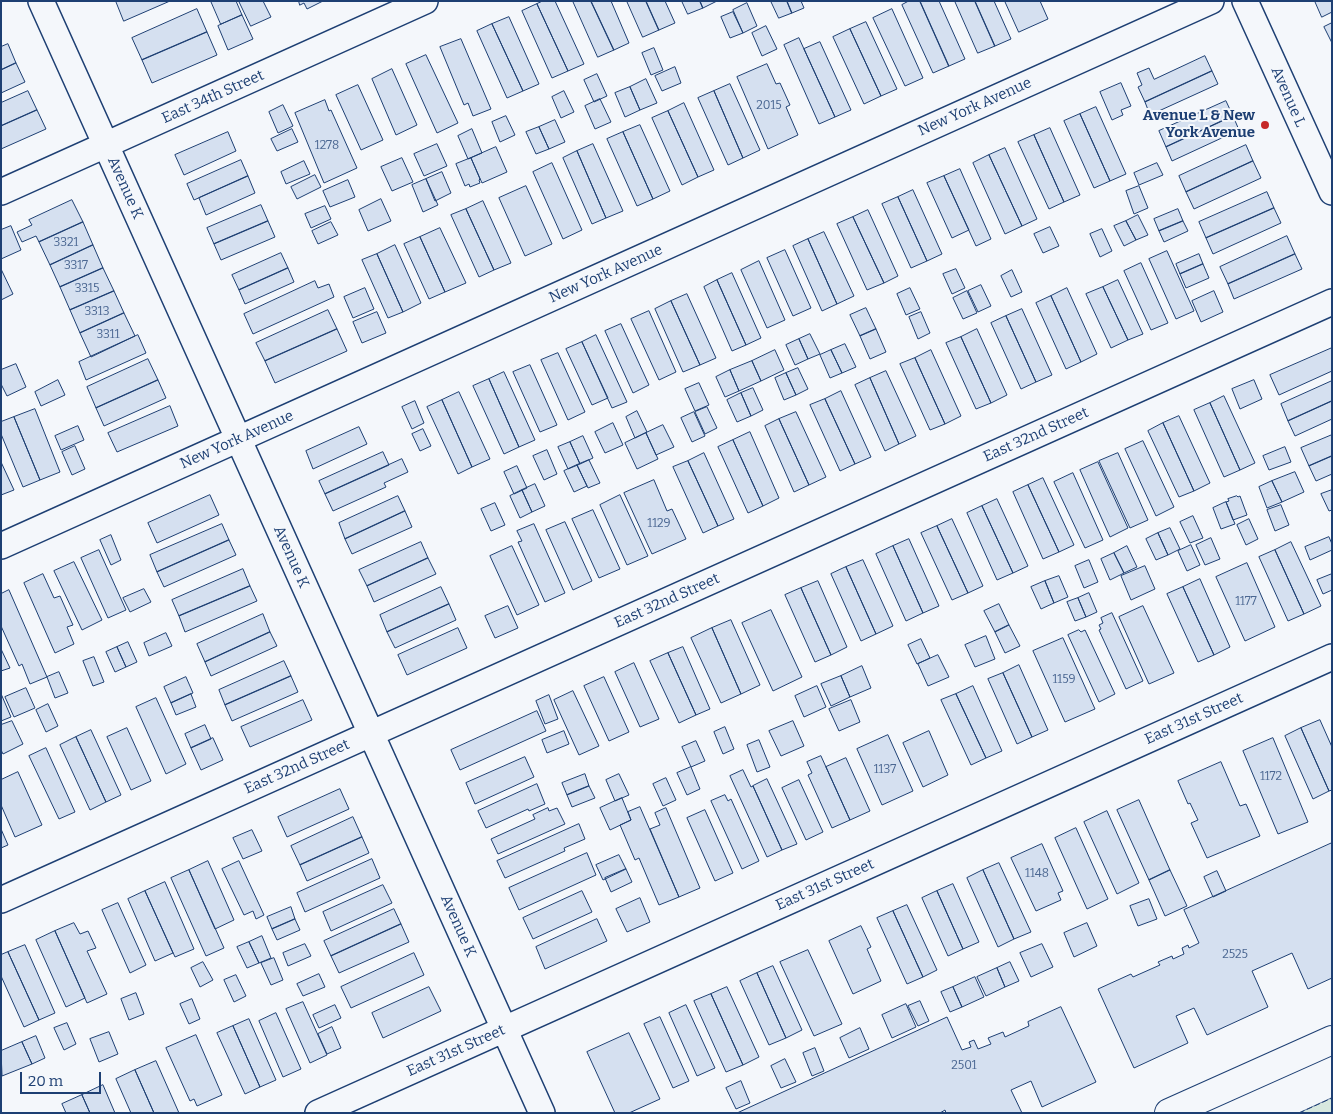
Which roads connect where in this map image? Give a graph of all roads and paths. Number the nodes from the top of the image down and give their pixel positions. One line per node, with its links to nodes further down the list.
1 (41, 1): 5 (street, Avenue K)
2 (425, 1): 5 (street, East 34th Street)
3 (1211, 1): 9 (street, New York Avenue)
4 (1245, 1): 7 (street, Avenue L)
5 (106, 145): 6 (street, East 34th Street); 9 (street, Avenue K)
6 (1, 192)
7 (1332, 192)
8 (1332, 302): 12 (street, East 32nd Street)
9 (238, 439): 10 (street, New York Avenue); 12 (street, Avenue K)
10 (1, 546)
11 (1332, 657): 14 (street, East 31st Street)
12 (371, 734): 13 (street, East 32nd Street); 14 (street, Avenue K)
13 (1, 900)
14 (504, 1030): 16 (street, East 31st Street); 17 (street, Avenue K)
15 (1332, 1040): 18 (main road)
16 (318, 1113)
17 (542, 1113)
18 (1169, 1113)

